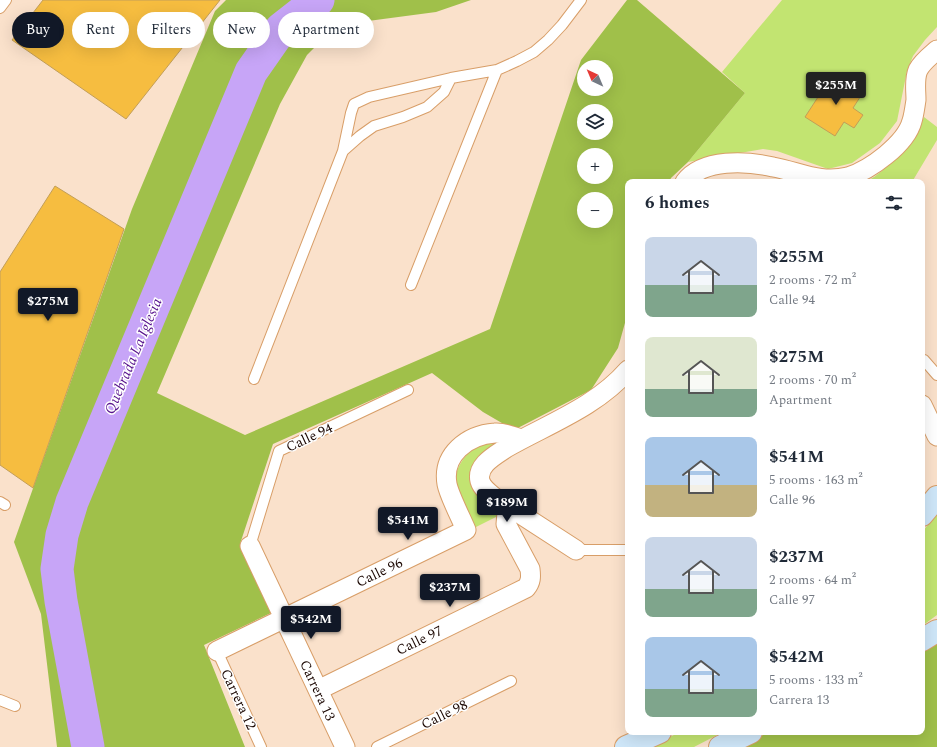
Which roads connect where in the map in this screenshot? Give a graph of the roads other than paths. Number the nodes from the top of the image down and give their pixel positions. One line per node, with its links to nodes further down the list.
1 (6, 0): 3 (lane)
2 (581, 0): 5 (lane)
3 (0, 8)
4 (937, 50): 10 (street)
5 (497, 70): 6 (lane); 11 (lane)
6 (451, 78): 7 (lane); 7 (lane)
7 (343, 151): 15 (lane)
8 (688, 179): 9 (street)
9 (812, 179)
10 (836, 179)
11 (411, 285)
12 (925, 361): 14 (lane)
13 (625, 373): 19 (street)
14 (937, 375)
15 (254, 379)
16 (408, 390): 23 (lane, Calle 94)
17 (925, 411): 18 (street)
18 (937, 436)
19 (521, 439): 21 (street); 26 (street, Calle 96)
20 (937, 497): 22 (main road)
21 (509, 507): 24 (street); 31 (street, Calle 97)
22 (925, 511)
23 (250, 546): 26 (street, Carrera 13)
24 (576, 550): 25 (lane)
25 (625, 550)
26 (284, 619): 29 (street, Calle 96); 31 (street, Carrera 13)
27 (937, 631): 28 (main road)
28 (925, 638)
29 (217, 651): 36 (lane, Carrera 12)
30 (511, 681): 38 (lane, Calle 98)
31 (318, 690): 37 (street, Carrera 13)
32 (0, 700): 33 (lane)
33 (15, 706)
34 (653, 735): 39 (main road)
35 (745, 735): 40 (main road)
36 (261, 747)
37 (345, 747)
38 (377, 747)
39 (626, 747)
40 (720, 747)

